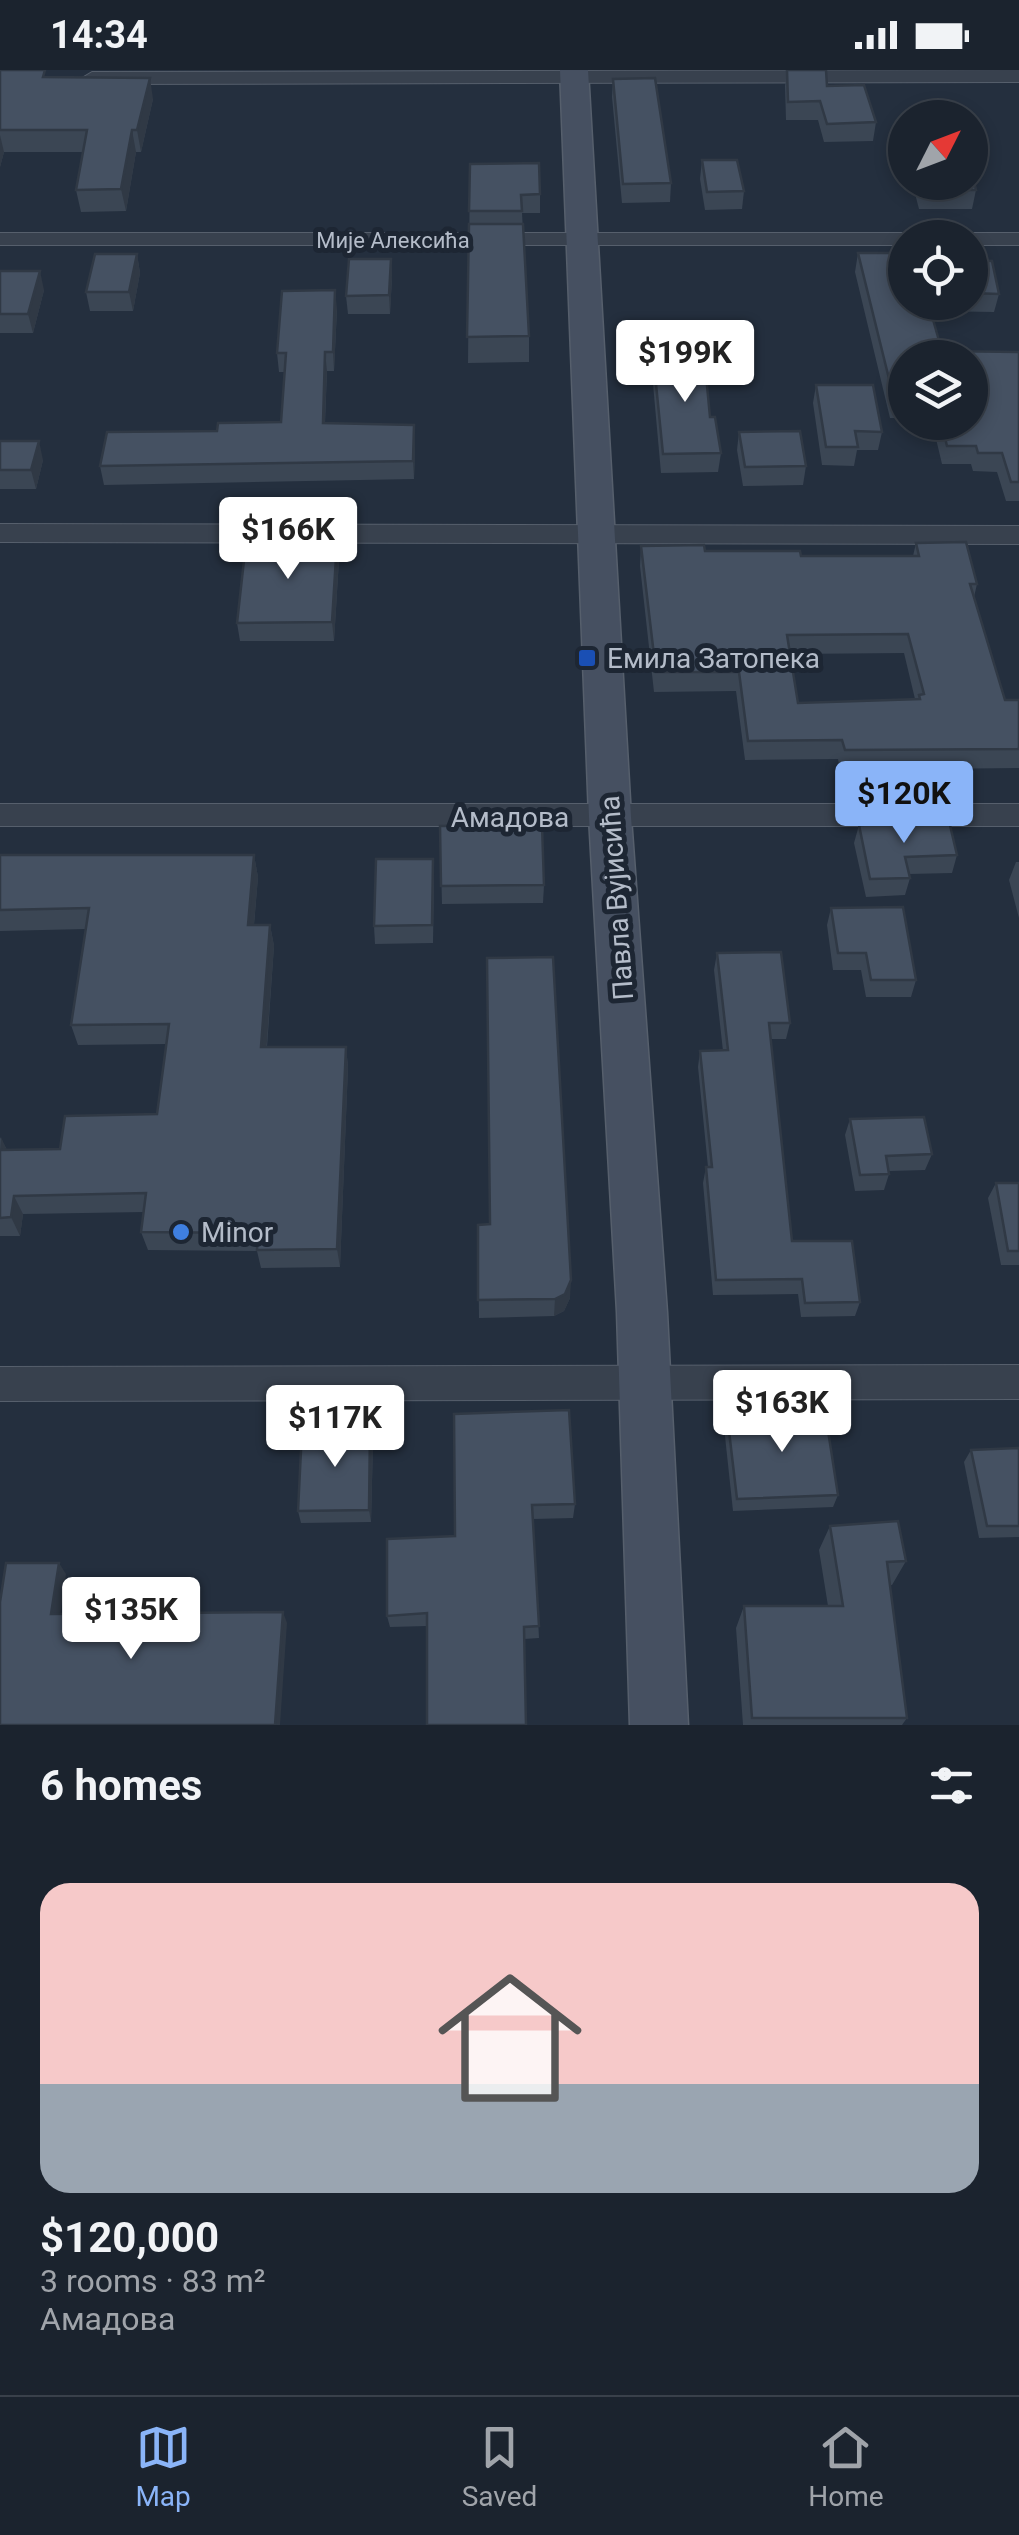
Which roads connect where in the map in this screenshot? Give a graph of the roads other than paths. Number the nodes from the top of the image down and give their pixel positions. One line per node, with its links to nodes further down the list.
1 (574, 73): 2 (street); 3 (street); 8 (street, Павла Вујисића)
2 (1019, 76)
3 (78, 78)
4 (0, 239): 8 (street, Мије Алексића)
5 (888, 239): 8 (street, Мије Алексића)
6 (988, 239): 7 (street)
7 (1019, 239)
8 (581, 240): 10 (street, Павла Вујисића)
9 (0, 533): 10 (street)
10 (597, 535): 11 (street); 14 (street, Павла Вујисића)
11 (1019, 535)
12 (0, 815): 14 (street, Амадова)
13 (1019, 816): 14 (street, Амадова)
14 (610, 817): 17 (street, Павла Вујисића)
15 (1019, 1382): 17 (street)
16 (0, 1384): 17 (street)
17 (644, 1384): 18 (street, Павла Вујисића)
18 (660, 1725)

